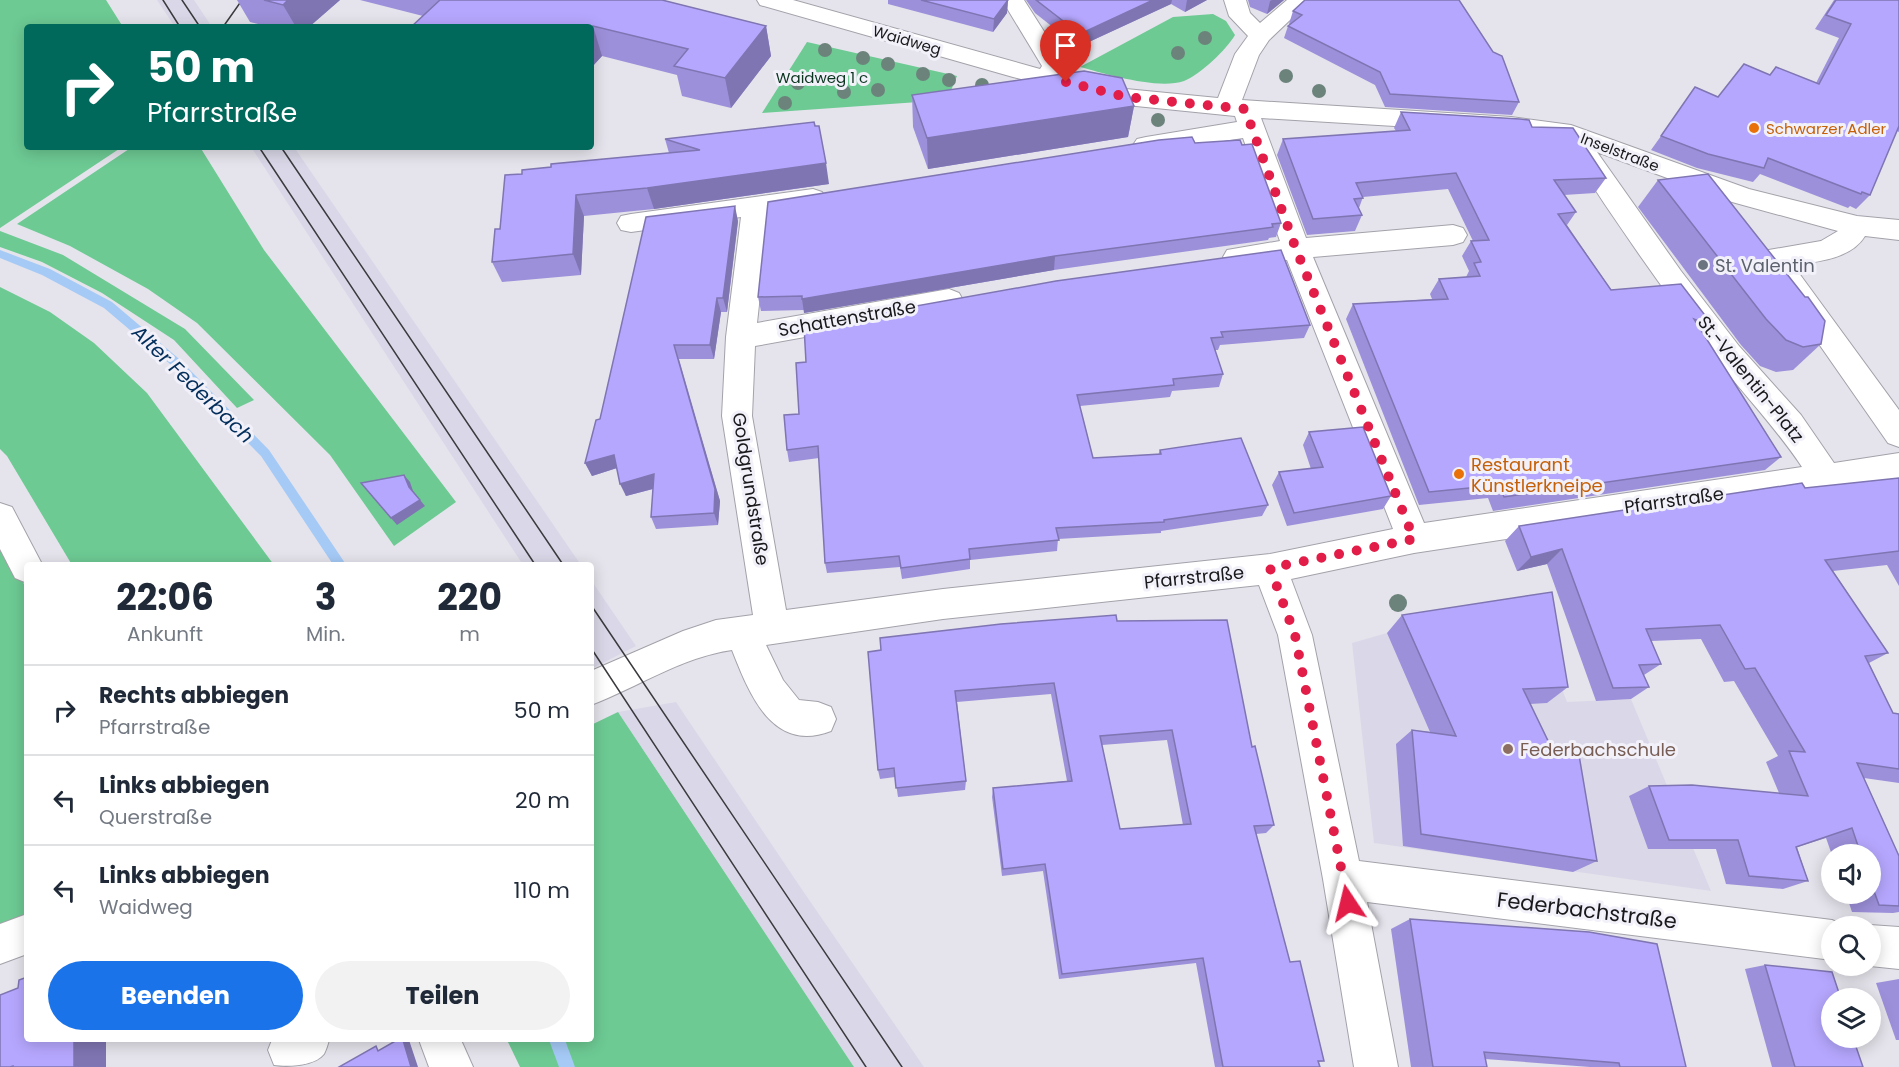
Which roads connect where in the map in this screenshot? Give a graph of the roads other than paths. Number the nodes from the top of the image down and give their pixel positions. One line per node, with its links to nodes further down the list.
1 (768, 0): 6 (street, Waidweg)
2 (1013, 0): 6 (street)
3 (1235, 0): 5 (street)
4 (1300, 0): 5 (street)
5 (1261, 35): 7 (street)
6 (1046, 78): 7 (street, Waidweg)
7 (1241, 114): 8 (street, Inselstraße); 9 (street); 16 (street)
8 (1571, 134): 13 (street, Inselstraße); 22 (street, St.-Valentin-Platz)
9 (1118, 149)
10 (838, 194): 11 (street)
11 (756, 207): 12 (street); 19 (street, Goldgrundstraße)
12 (631, 223)
13 (1857, 226): 14 (street, Inselstraße); 20 (street)
14 (1899, 230)
15 (1453, 235): 16 (street)
16 (1296, 249): 17 (street); 24 (street)
17 (1215, 260)
18 (973, 296): 19 (street, Schattenstraße)
19 (741, 336): 27 (street, Goldgrundstraße)
20 (1899, 434)
21 (1899, 466): 22 (street, Pfarrstraße)
22 (1826, 477): 24 (street, Pfarrstraße)
23 (0, 517): 25 (street)
24 (1414, 539): 26 (street, Pfarrstraße)
25 (24, 562)
26 (1270, 568): 27 (street, Pfarrstraße); 30 (street)
27 (757, 630): 28 (street, Pfarrstraße); 29 (street, Goldgrundstraße)
28 (594, 687)
29 (818, 718)
30 (1343, 879): 32 (street, Federbachstraße); 38 (street)
31 (24, 935): 33 (street)
32 (1821, 939)
33 (0, 944)
34 (1881, 946): 35 (street)
35 (1899, 948)
36 (441, 1042): 37 (street)
37 (451, 1067)
38 (1377, 1067)

